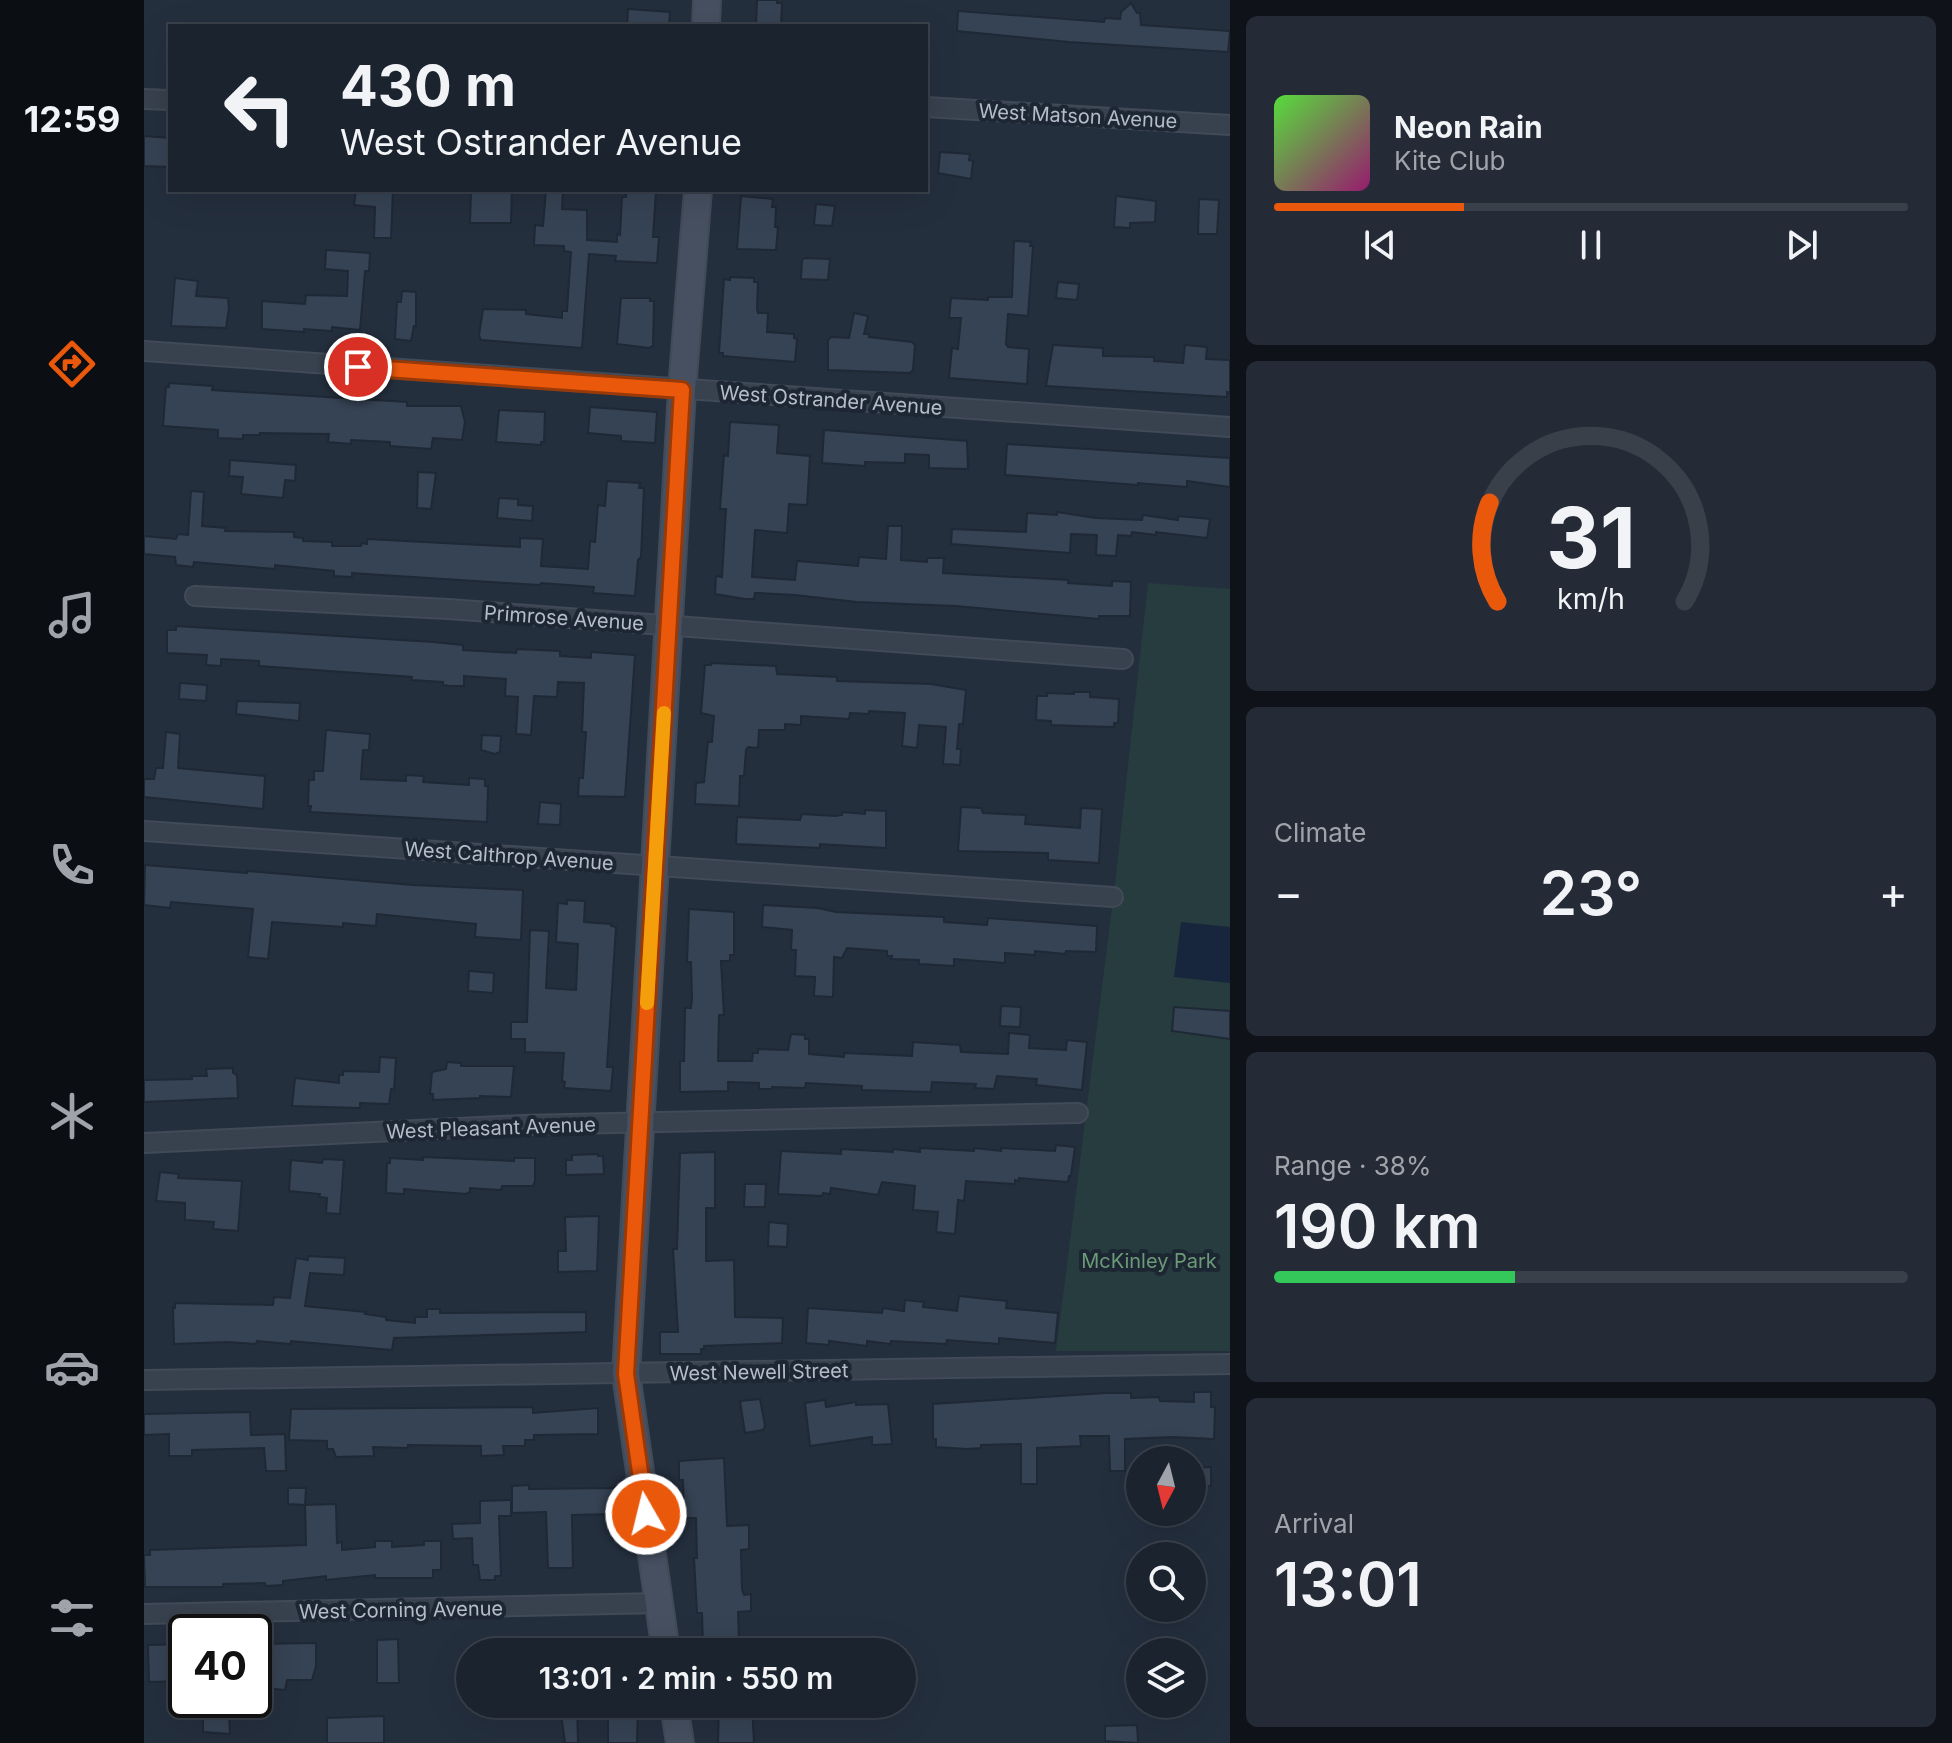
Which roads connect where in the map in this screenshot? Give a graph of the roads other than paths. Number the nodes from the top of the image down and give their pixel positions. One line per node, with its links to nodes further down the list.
1 (707, 0): 2 (street)
2 (706, 24)
3 (144, 99): 4 (street)
4 (168, 100)
5 (928, 107): 6 (street, West Matson Avenue)
6 (1230, 125)
7 (698, 192): 9 (street)
8 (144, 351): 9 (street, West Ostrander Avenue)
9 (682, 390): 10 (street, West Ostrander Avenue); 12 (street)
10 (1230, 427)
11 (195, 596): 12 (street, Primrose Avenue)
12 (669, 626): 13 (street, Primrose Avenue); 15 (street)
13 (1123, 659)
14 (144, 831): 15 (street, West Calthrop Avenue)
15 (655, 866): 16 (street, West Calthrop Avenue); 18 (street)
16 (1113, 897)
17 (1078, 1113): 18 (street, West Pleasant Avenue)
18 (639, 1124): 19 (street, West Pleasant Avenue); 21 (street)
19 (144, 1143)
20 (1230, 1364): 21 (street, West Newell Street)
21 (626, 1374): 22 (street, West Newell Street); 23 (street)
22 (144, 1380)
23 (659, 1603): 24 (street, West Corning Avenue); 25 (street)
24 (144, 1614)
25 (664, 1638)
26 (676, 1718): 27 (street)
27 (680, 1743)

